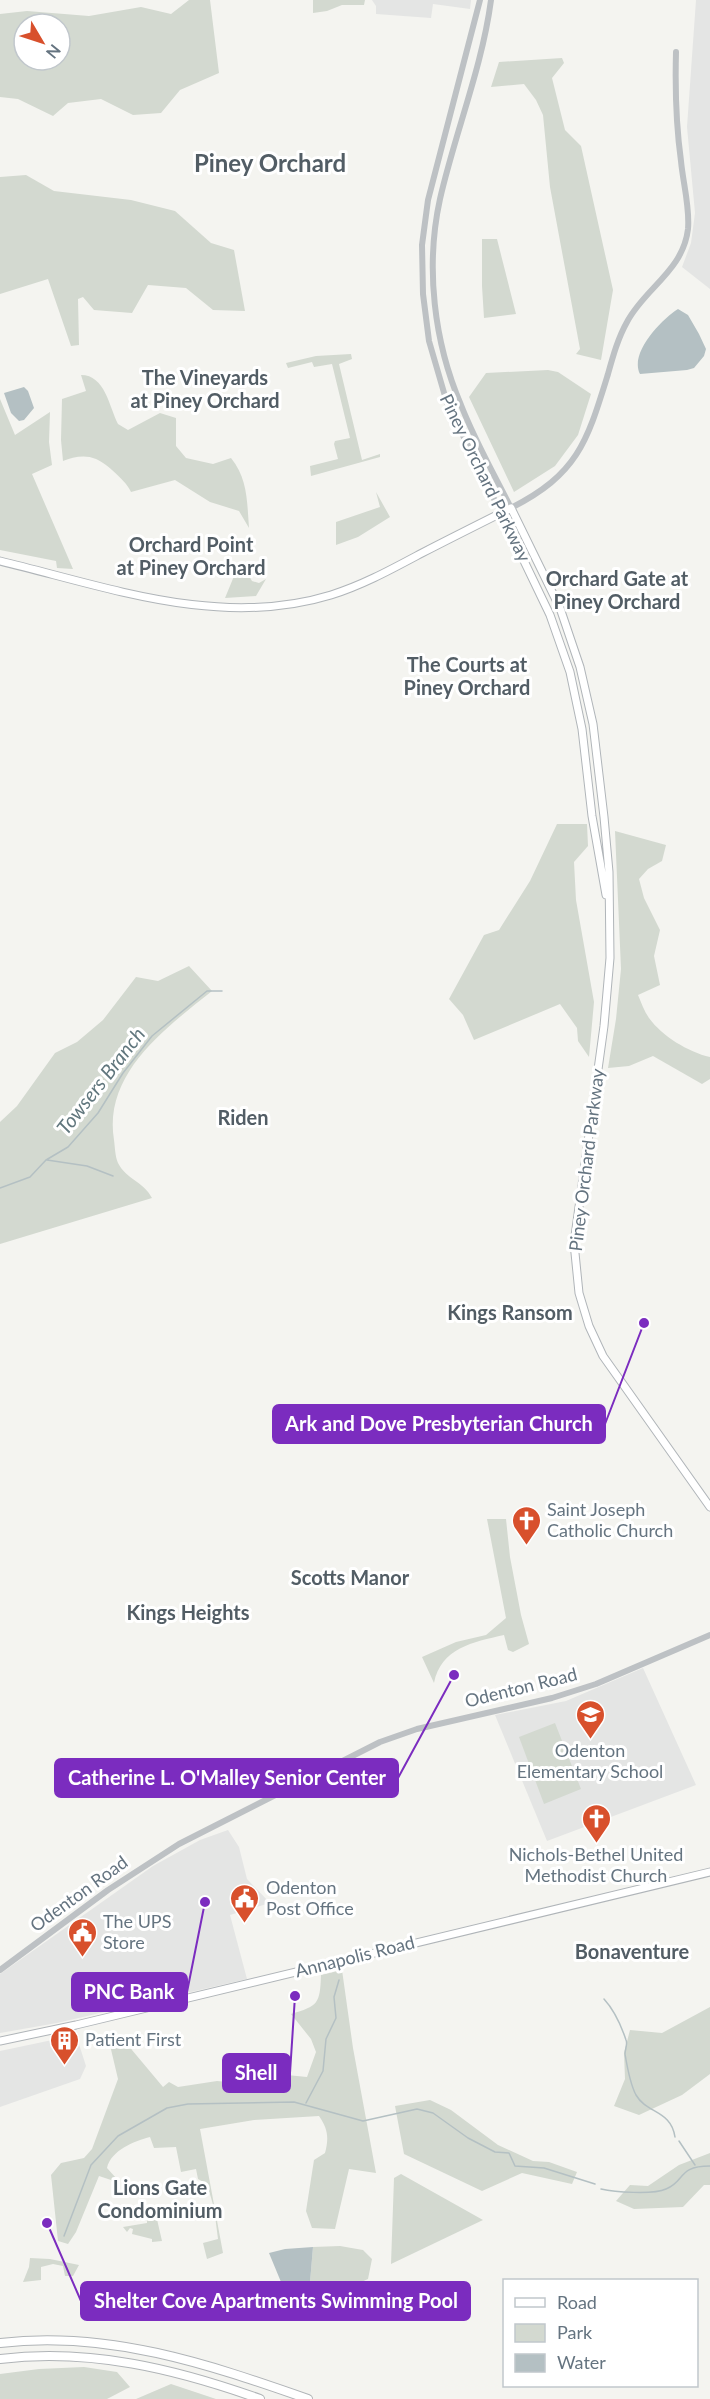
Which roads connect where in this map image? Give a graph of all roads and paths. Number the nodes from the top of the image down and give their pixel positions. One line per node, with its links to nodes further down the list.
1 (480, 0): 5 (street, Piney Orchard Parkway)
2 (491, 0): 4 (street, Piney Orchard Parkway)
3 (676, 52): 4 (street)
4 (511, 508): 5 (main road); 7 (main road, Piney Orchard Parkway)
5 (501, 513): 6 (main road); 7 (main road, Piney Orchard Parkway)
6 (0, 561)
7 (609, 918): 8 (main road, Piney Orchard Parkway)
8 (710, 1507)
9 (710, 1635): 11 (street, Odenton Road)
10 (710, 1872): 12 (main road, Annapolis Road)
11 (0, 1970)
12 (0, 2041)
13 (0, 2343): 16 (highway)
14 (0, 2359): 15 (highway)
15 (260, 2399)
16 (308, 2399)

